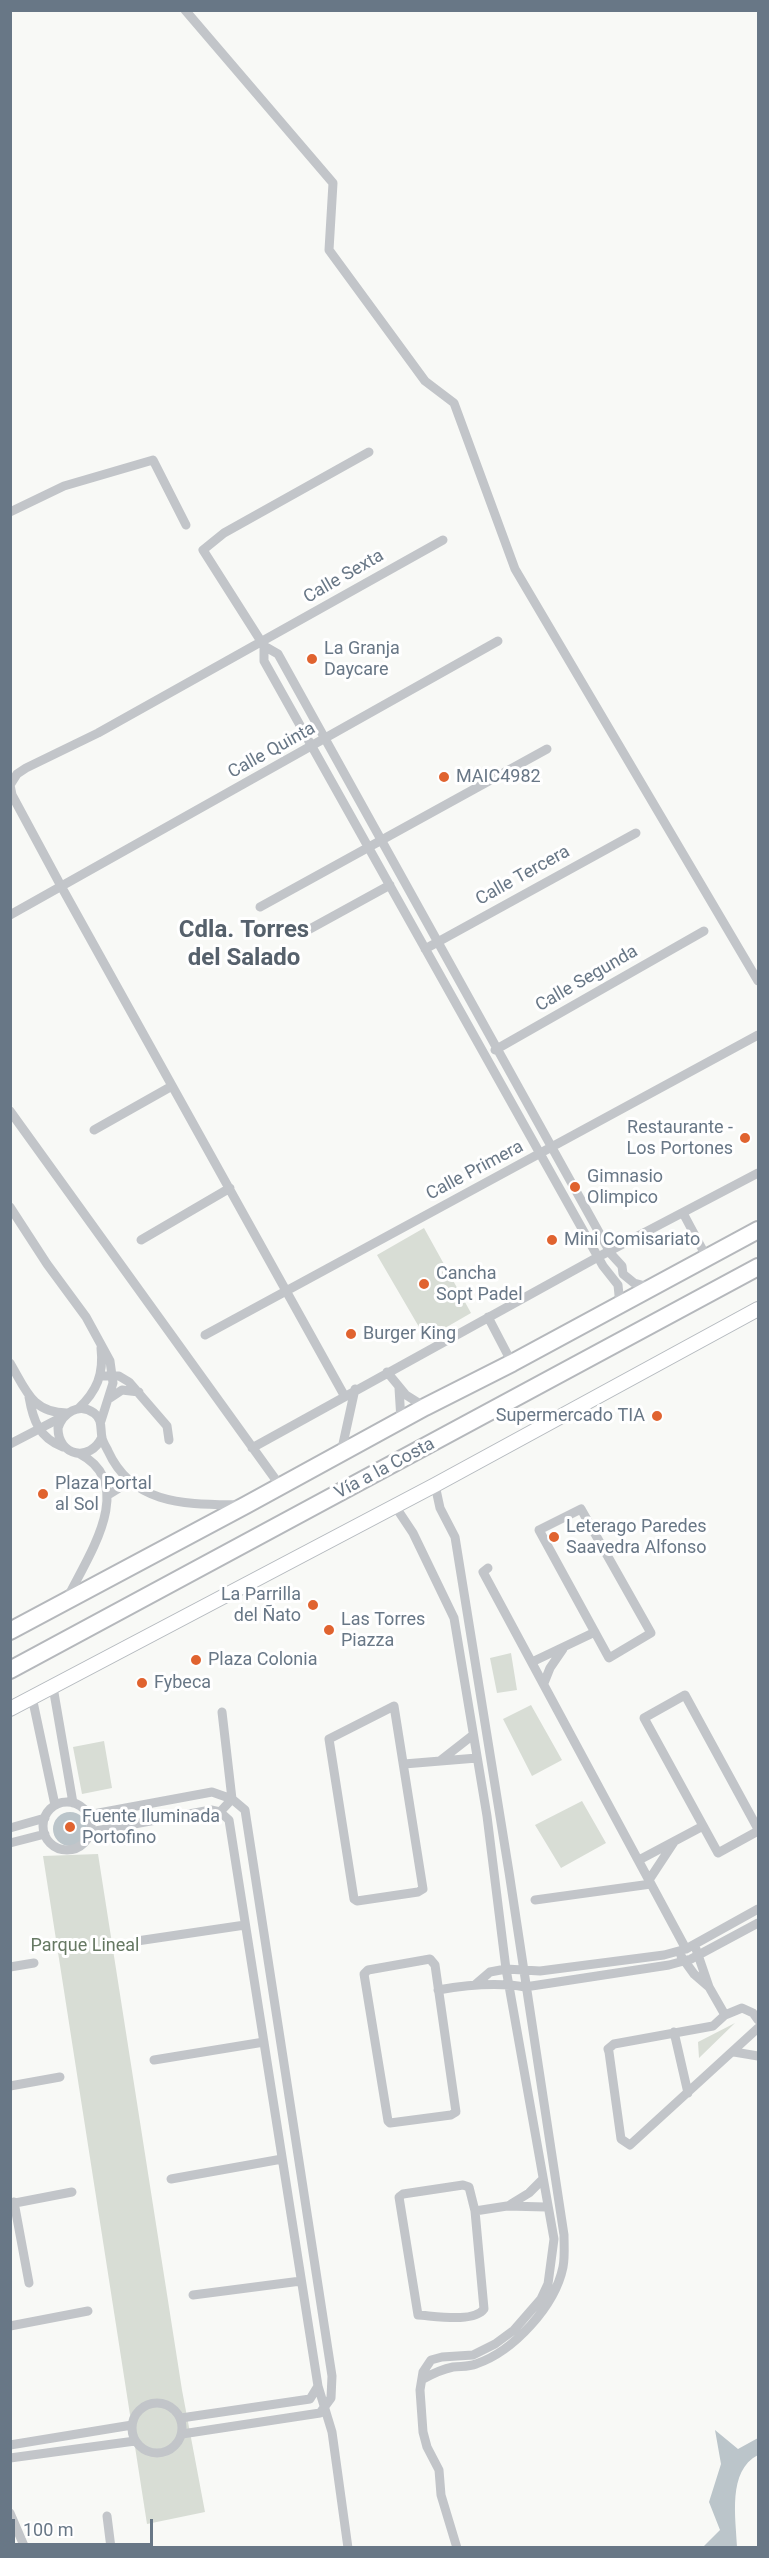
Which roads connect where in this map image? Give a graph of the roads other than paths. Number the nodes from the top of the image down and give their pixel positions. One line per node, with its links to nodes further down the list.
1 (185, 10): 23 (street)
2 (369, 452): 7 (street)
3 (10, 512): 4 (street)
4 (186, 525)
5 (443, 540): 7 (street, Calle Sexta)
6 (498, 641): 8 (street, Calle Quinta)
7 (262, 644): 8 (street); 9 (street); 11 (street, Calle Sexta)
8 (326, 739): 9 (street, Calle Quinta); 13 (street)
9 (313, 747): 14 (street); 16 (street, Calle Quinta)
10 (547, 749): 13 (street)
11 (10, 785): 16 (street)
12 (636, 833): 21 (street, Calle Tercera)
13 (382, 841): 14 (street); 21 (street)
14 (369, 848): 15 (street); 17 (street)
15 (390, 885): 19 (street); 22 (street)
16 (61, 886): 18 (street, Calle Quinta); 27 (street)
17 (260, 907)
18 (10, 915)
19 (308, 930)
20 (704, 932): 25 (street, Calle Segunda)
21 (438, 941): 22 (street, Calle Tercera); 25 (street)
22 (425, 948): 26 (street)
23 (759, 981)
24 (759, 1035): 30 (street, Calle Primera)
25 (498, 1049): 26 (street, Calle Segunda); 30 (street)
26 (485, 1056): 31 (street)
27 (172, 1086): 29 (street); 33 (street)
28 (10, 1111): 70 (street)
29 (94, 1130)
30 (553, 1148): 31 (street, Calle Primera); 38 (street)
31 (540, 1155): 39 (street); 43 (street, Calle Primera)
32 (759, 1173): 35 (street)
33 (230, 1188): 37 (street); 43 (street)
34 (10, 1207): 48 (street)
35 (683, 1213): 38 (street); 40 (street)
36 (759, 1230): 40 (highway, Vía a la Costa)
37 (141, 1240)
38 (610, 1252): 39 (street); 42 (street)
39 (598, 1257): 44 (street); 46 (street)
40 (707, 1258): 42 (highway, Vía a la Costa)
41 (759, 1267): 85 (highway, Vía a la Costa)
42 (652, 1288): 44 (highway, Vía a la Costa)
43 (286, 1289): 47 (street, Calle Primera); 58 (street)
44 (620, 1305): 50 (highway, Vía a la Costa)
45 (758, 1309): 74 (street, Vía a la Costa)
46 (488, 1317): 50 (street); 51 (street)
47 (206, 1335)
48 (100, 1342): 52 (street); 53 (street)
49 (10, 1363): 57 (street)
50 (512, 1363): 60 (highway, Vía a la Costa)
51 (387, 1372): 54 (street); 55 (street)
52 (113, 1375): 53 (street); 56 (street); 59 (street)
53 (101, 1376): 61 (street)
54 (399, 1388): 60 (street); 63 (street)
55 (355, 1389): 58 (street); 71 (street)
56 (139, 1392): 59 (street); 67 (street)
57 (28, 1395): 62 (street); 65 (street)
58 (344, 1395): 70 (street)
59 (110, 1398): 64 (street)
60 (424, 1407): 63 (highway, Vía a la Costa)
61 (78, 1409): 62 (street); 64 (street)
62 (66, 1414): 65 (street); 69 (street)
63 (401, 1420): 71 (highway, Vía a la Costa)
64 (101, 1421): 66 (street)
65 (38, 1429): 68 (street); 69 (street)
66 (102, 1437): 72 (street); 73 (street)
67 (169, 1440)
68 (10, 1444)
69 (64, 1447): 72 (street)
70 (252, 1448): 75 (street)
71 (341, 1452): 75 (highway, Vía a la Costa)
72 (80, 1454): 76 (street)
73 (129, 1482): 76 (street); 77 (street)
74 (435, 1485): 78 (street, Vía a la Costa); 99 (street)
75 (280, 1487): 77 (highway, Vía a la Costa)
76 (108, 1495): 80 (street)
77 (246, 1505): 80 (highway, Vía a la Costa)
78 (394, 1506): 87 (street, Vía a la Costa); 93 (street)
79 (488, 1568): 84 (street)
80 (66, 1601): 81 (highway, Vía a la Costa)
81 (10, 1630)
82 (595, 1632): 82 (street); 83 (street)
83 (564, 1647): 84 (street); 86 (street)
84 (532, 1662): 86 (street)
85 (10, 1670)
86 (544, 1683): 114 (street)
87 (53, 1687): 88 (street, Vía a la Costa); 91 (street)
88 (32, 1697): 89 (street, Vía a la Costa); 92 (street)
89 (10, 1709)
90 (222, 1712): 101 (street)
91 (59, 1726): 92 (street); 96 (street)
92 (40, 1731): 98 (street)
93 (473, 1735): 94 (street); 95 (street)
94 (477, 1758): 95 (street); 100 (street)
95 (440, 1762): 97 (street)
96 (66, 1763): 98 (street); 102 (street)
97 (404, 1764): 97 (street)
98 (48, 1766): 103 (street)
99 (493, 1775): 100 (street); 127 (street)
100 (480, 1777): 126 (street)
101 (232, 1799): 104 (street); 105 (street); 144 (street)
102 (73, 1803): 103 (street); 105 (street)
103 (55, 1805): 106 (street)
104 (220, 1812): 110 (street); 119 (street)
105 (88, 1815): 110 (street)
106 (45, 1818): 108 (street); 111 (street)
107 (703, 1826): 109 (street); 109 (street); 112 (street)
108 (10, 1828)
109 (759, 1830)
110 (90, 1832): 111 (street)
111 (45, 1834): 113 (street)
112 (675, 1841): 114 (street); 115 (street)
113 (10, 1843)
114 (639, 1860): 115 (street)
115 (650, 1882): 116 (street); 121 (street)
116 (535, 1900)
117 (759, 1909): 121 (street)
118 (759, 1923): 122 (street)
119 (246, 1925): 120 (street); 137 (street)
120 (137, 1941)
121 (686, 1948): 122 (street); 123 (street); 127 (street)
122 (699, 1955): 123 (street); 131 (street)
123 (684, 1961): 130 (street); 131 (street)
124 (34, 1963): 125 (street)
125 (10, 1967)
126 (506, 1969): 127 (street); 128 (street); 129 (street)
127 (524, 1970): 130 (street)
128 (476, 1984): 129 (street); 132 (street)
129 (509, 1984): 130 (street); 147 (street)
130 (525, 1987): 146 (street)
131 (709, 1987): 133 (street)
132 (438, 1990): 132 (street)
133 (724, 2015): 134 (street); 136 (street)
134 (759, 2020)
135 (759, 2028): 138 (street)
136 (674, 2032): 143 (street); 143 (street)
137 (264, 2042): 140 (street); 145 (street)
138 (734, 2052): 139 (street); 143 (street)
139 (759, 2056)
140 (154, 2060)
141 (60, 2077): 142 (street)
142 (10, 2086)
143 (688, 2093)
144 (290, 2099): 145 (street); 169 (street)
145 (273, 2102): 148 (street)
146 (549, 2136): 147 (street); 156 (street)
147 (535, 2138): 150 (street)
148 (282, 2159): 149 (street); 158 (street)
149 (171, 2179)
150 (542, 2180): 153 (street); 154 (street)
151 (72, 2192): 152 (street)
152 (12, 2203): 159 (street)
153 (507, 2206): 154 (street); 155 (street)
154 (546, 2207): 157 (street)
155 (475, 2211): 155 (street)
156 (564, 2235): 157 (street); 165 (street)
157 (554, 2238): 163 (street)
158 (301, 2281): 160 (street); 168 (street)
159 (29, 2283)
160 (193, 2295)
161 (88, 2311): 162 (street)
162 (10, 2326)
163 (467, 2356): 164 (street); 165 (street)
164 (442, 2357): 166 (street); 167 (street)
165 (474, 2364): 166 (street)
166 (444, 2369): 167 (street)
167 (423, 2379): 181 (street)
168 (318, 2386): 169 (street); 170 (street)
169 (326, 2408): 172 (street); 180 (street)
170 (181, 2418): 171 (street); 172 (street)
171 (132, 2425): 173 (street); 174 (street)
172 (182, 2434): 173 (street)
173 (135, 2441): 175 (street)
174 (10, 2445)
175 (10, 2458)
176 (10, 2513): 178 (street)
177 (107, 2516): 179 (street)
178 (25, 2547)
179 (111, 2547)
180 (348, 2547)
181 (457, 2547)

